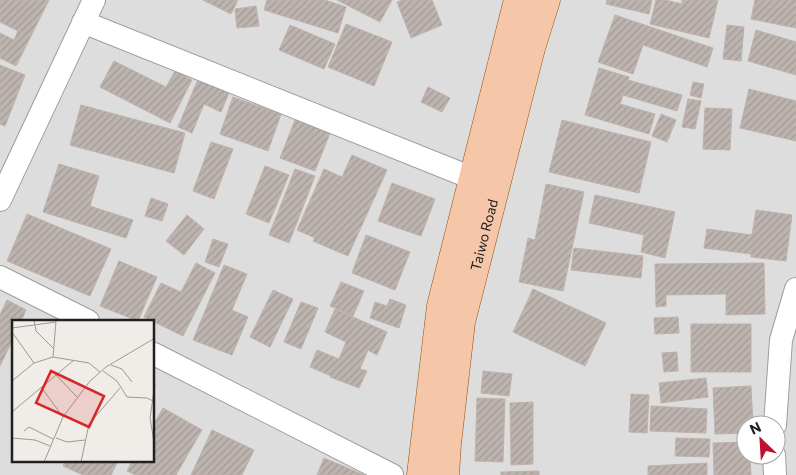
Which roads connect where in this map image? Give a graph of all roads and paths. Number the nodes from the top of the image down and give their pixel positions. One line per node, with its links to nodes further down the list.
1 (94, 0): 4 (street)
2 (518, 0): 5 (main road, Taiwo Road)
3 (546, 0): 14 (main road, Taiwo Road)
4 (83, 22): 5 (street); 6 (street)
5 (472, 178): 13 (main road, Taiwo Road)
6 (0, 200)
7 (0, 276): 9 (street)
8 (796, 289): 11 (street)
9 (86, 320)
10 (155, 355): 12 (street)
11 (776, 415)
12 (392, 475)
13 (421, 475)
14 (445, 475)

